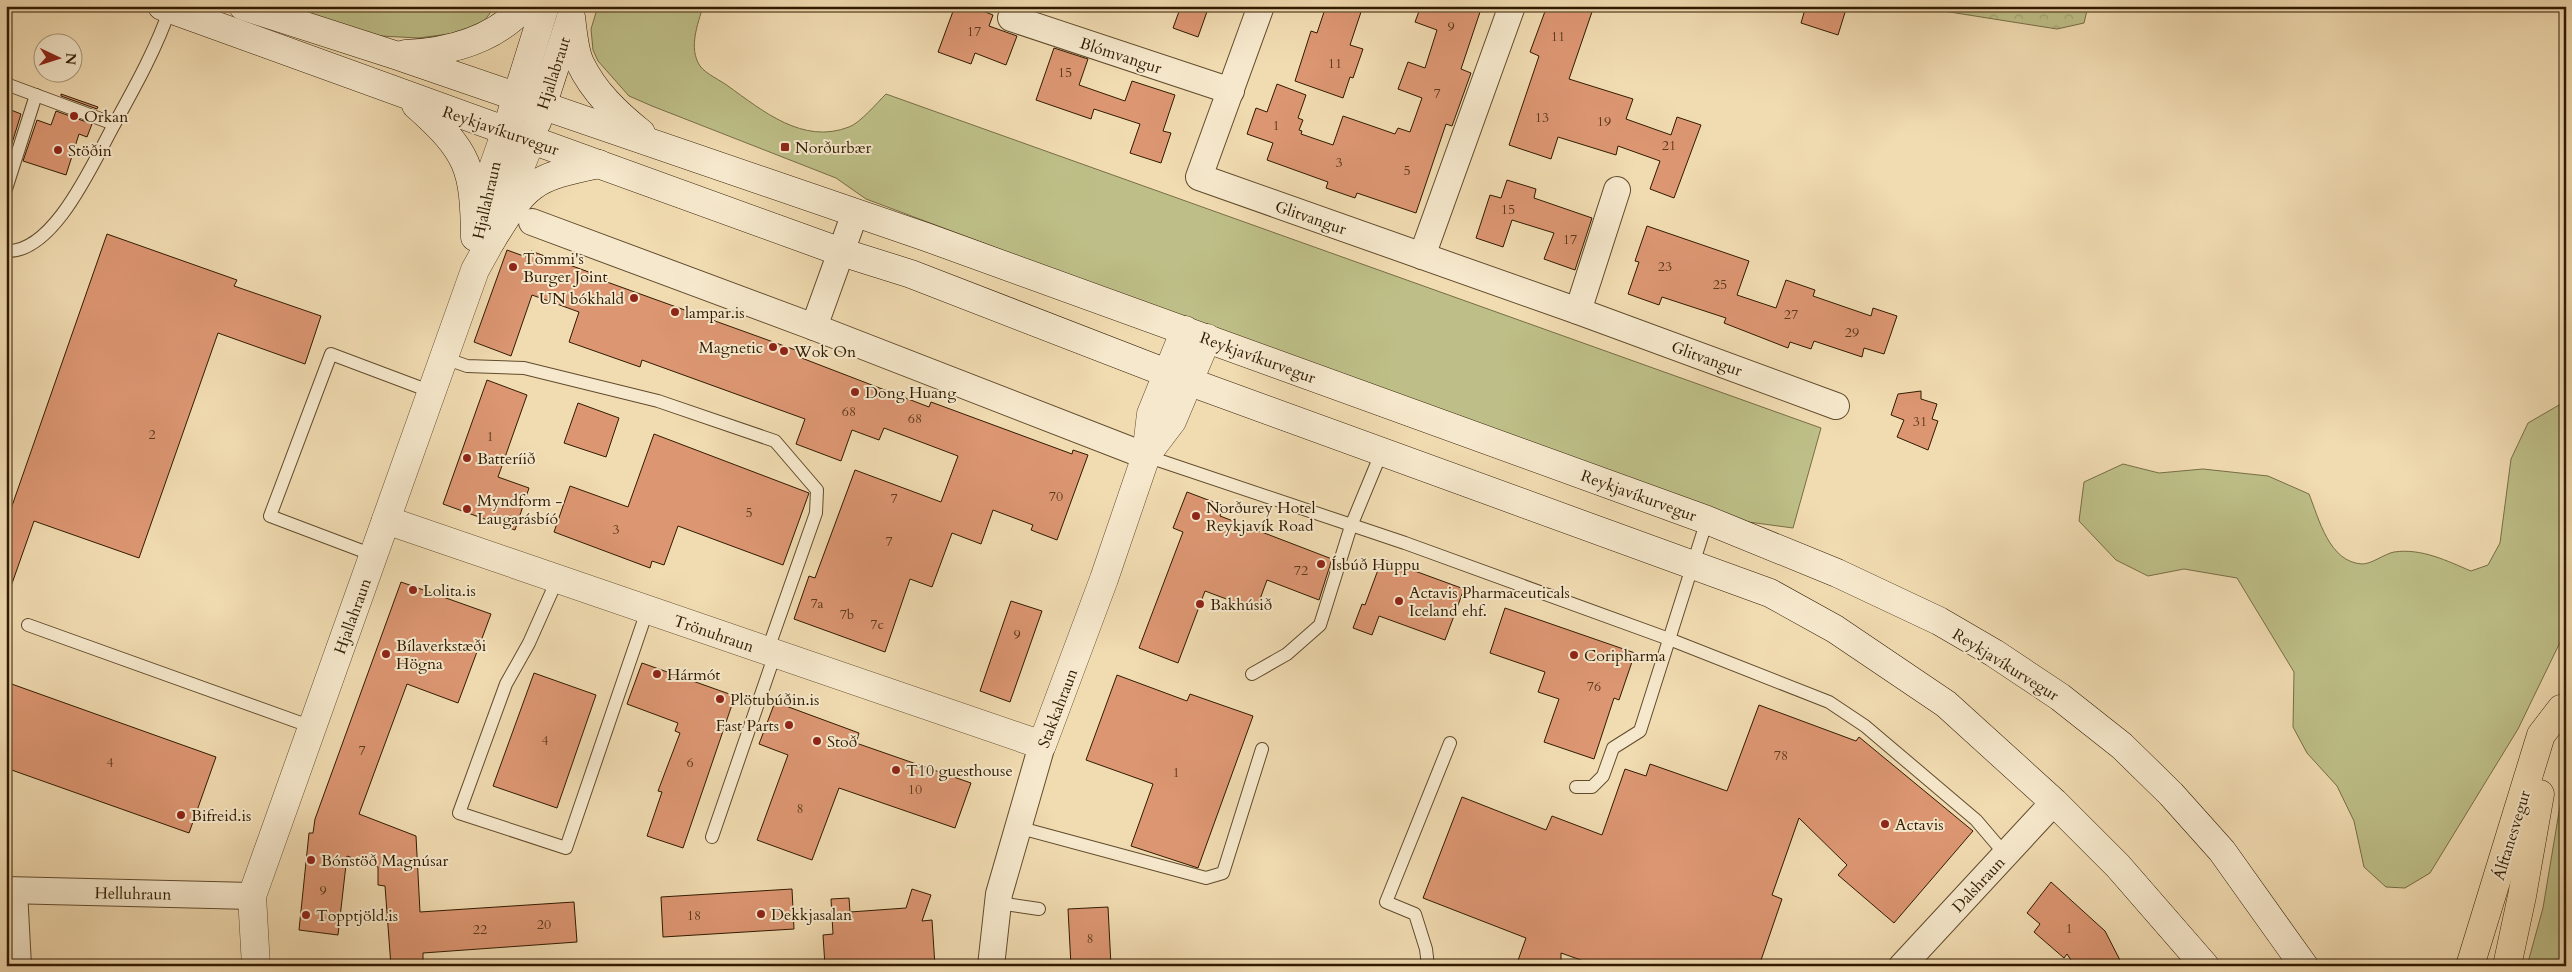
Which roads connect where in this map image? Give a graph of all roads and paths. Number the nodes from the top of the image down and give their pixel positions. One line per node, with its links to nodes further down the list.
1 (243, 6): 9 (main road, Reykjavíkurvegur)
2 (525, 6): 9 (main road)
3 (545, 6): 14 (main road, Hjallabraut)
4 (1261, 6): 11 (street)
5 (1512, 6): 28 (street)
6 (168, 7): 13 (main road, Reykjavíkurvegur); 16 (lane)
7 (573, 12): 15 (main road, Hjallabraut); 19 (main road)
8 (1011, 18): 11 (street, Blómvangur)
9 (395, 55): 14 (main road, Reykjavíkurvegur)
10 (6, 84): 12 (lane)
11 (1231, 92): 28 (street, Glitvangur)
12 (36, 95): 16 (lane); 21 (lane)
13 (406, 96): 17 (main road, Reykjavíkurvegur); 25 (main road)
14 (517, 97): 15 (main road, Reykjavíkurvegur); 17 (main road, Hjallabraut)
15 (542, 106): 18 (main road, Hjallabraut); 19 (main road, Reykjavíkurvegur)
16 (114, 124): 26 (lane)
17 (506, 131): 18 (main road, Reykjavíkurvegur); 25 (main road, Hjallahraun)
18 (531, 140): 20 (main road, Reykjavíkurvegur); 25 (main road, Hjallahraun)
19 (656, 145): 23 (main road, Reykjavíkurvegur)
20 (599, 164): 25 (main road); 27 (main road, Reykjavíkurvegur)
21 (6, 189)
22 (1617, 190): 29 (street)
23 (854, 213): 27 (street); 31 (main road, Reykjavíkurvegur)
24 (532, 222): 30 (street)
25 (483, 239): 32 (main road, Hjallahraun)
26 (6, 251)
27 (841, 252): 30 (street); 33 (main road, Reykjavíkurvegur)
28 (1422, 256): 29 (street, Glitvangur)
29 (1578, 311): 35 (street, Glitvangur)
30 (814, 327): 37 (street)
31 (1196, 334): 33 (main road, Stakkahraun); 39 (main road, Reykjavíkurvegur)
32 (444, 358): 34 (main road, Hjallahraun); 47 (lane)
33 (1178, 377): 36 (main road, Reykjavíkurvegur); 37 (main road, Stakkahraun)
34 (432, 392): 38 (main road, Hjallahraun); 41 (lane)
35 (1836, 406)
36 (1382, 451): 40 (lane); 42 (main road, Reykjavíkurvegur)
37 (1146, 456): 40 (lane); 52 (main road, Stakkahraun)
38 (386, 520): 41 (main road, Hjallahraun); 43 (main road, Trönuhraun)
39 (1707, 520): 42 (lane); 70 (main road, Reykjavíkurvegur)
40 (1351, 526): 46 (lane); 48 (lane)
41 (374, 555): 50 (main road, Hjallahraun)
42 (1693, 564): 46 (lane); 55 (main road, Reykjavíkurvegur)
43 (557, 580): 44 (main road, Trönuhraun); 44 (lane)
44 (647, 611): 47 (main road, Trönuhraun)
45 (28, 624): 50 (lane)
46 (1669, 639): 54 (lane); 58 (lane)
47 (771, 653): 52 (main road, Trönuhraun); 57 (lane)
48 (1252, 674)
49 (2564, 704): 63 (main road, Álftanesvegur); 71 (main road, Álftanesvegur)
50 (312, 727): 60 (main road, Hjallahraun)
51 (1450, 743): 67 (lane)
52 (1042, 745): 56 (street, Stakkahraun)
53 (1262, 749): 56 (lane)
54 (1576, 787)
55 (2054, 802): 58 (street, Dalshraun); 69 (main road, Reykjavíkurvegur)
56 (1017, 827): 61 (street, Stakkahraun)
57 (712, 837)
58 (2005, 854): 68 (street, Dalshraun)
59 (10, 891): 60 (street, Helluhraun); 64 (street, Helluhraun)
60 (252, 896): 65 (main road, Hjallahraun)
61 (998, 903): 62 (lane); 66 (street, Stakkahraun)
62 (1039, 909)
63 (2470, 962)
64 (18, 966)
65 (256, 966)
66 (991, 966)
67 (1428, 966)
68 (1902, 966)
69 (2205, 966)
70 (2304, 966)
71 (2507, 966)

